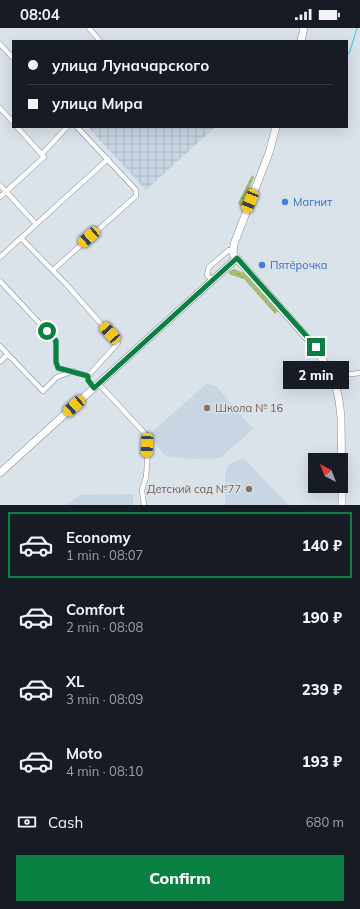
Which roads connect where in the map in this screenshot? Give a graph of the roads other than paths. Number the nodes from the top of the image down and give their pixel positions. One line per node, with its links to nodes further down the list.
1 (89, 28): 3 (street)
2 (304, 28): 4 (street)
3 (99, 40)
4 (301, 40)
5 (0, 44): 6 (street)
6 (12, 57)
7 (0, 108): 8 (street)
8 (12, 121)
9 (18, 128): 13 (street)
10 (66, 128): 13 (street)
11 (78, 128): 14 (street)
12 (276, 128): 20 (street)
13 (43, 156): 16 (street)
14 (108, 159): 18 (street); 22 (street)
15 (0, 185): 16 (street)
16 (6, 192): 17 (street); 18 (street)
17 (0, 197)
18 (36, 224): 19 (street)
19 (21, 238): 21 (street); 22 (street)
20 (233, 254): 23 (street); 23 (street); 31 (street)
21 (0, 256)
22 (53, 270): 30 (street)
23 (212, 280): 32 (street)
24 (0, 281): 28 (street)
25 (0, 346): 26 (street)
26 (7, 355): 27 (street); 28 (street)
27 (0, 362)
28 (74, 371): 30 (street)
29 (360, 373): 31 (street)
30 (88, 376): 32 (street)
31 (334, 379): 35 (street)
32 (97, 386): 33 (street); 34 (street)
33 (0, 473)
34 (144, 505)
35 (342, 505)

